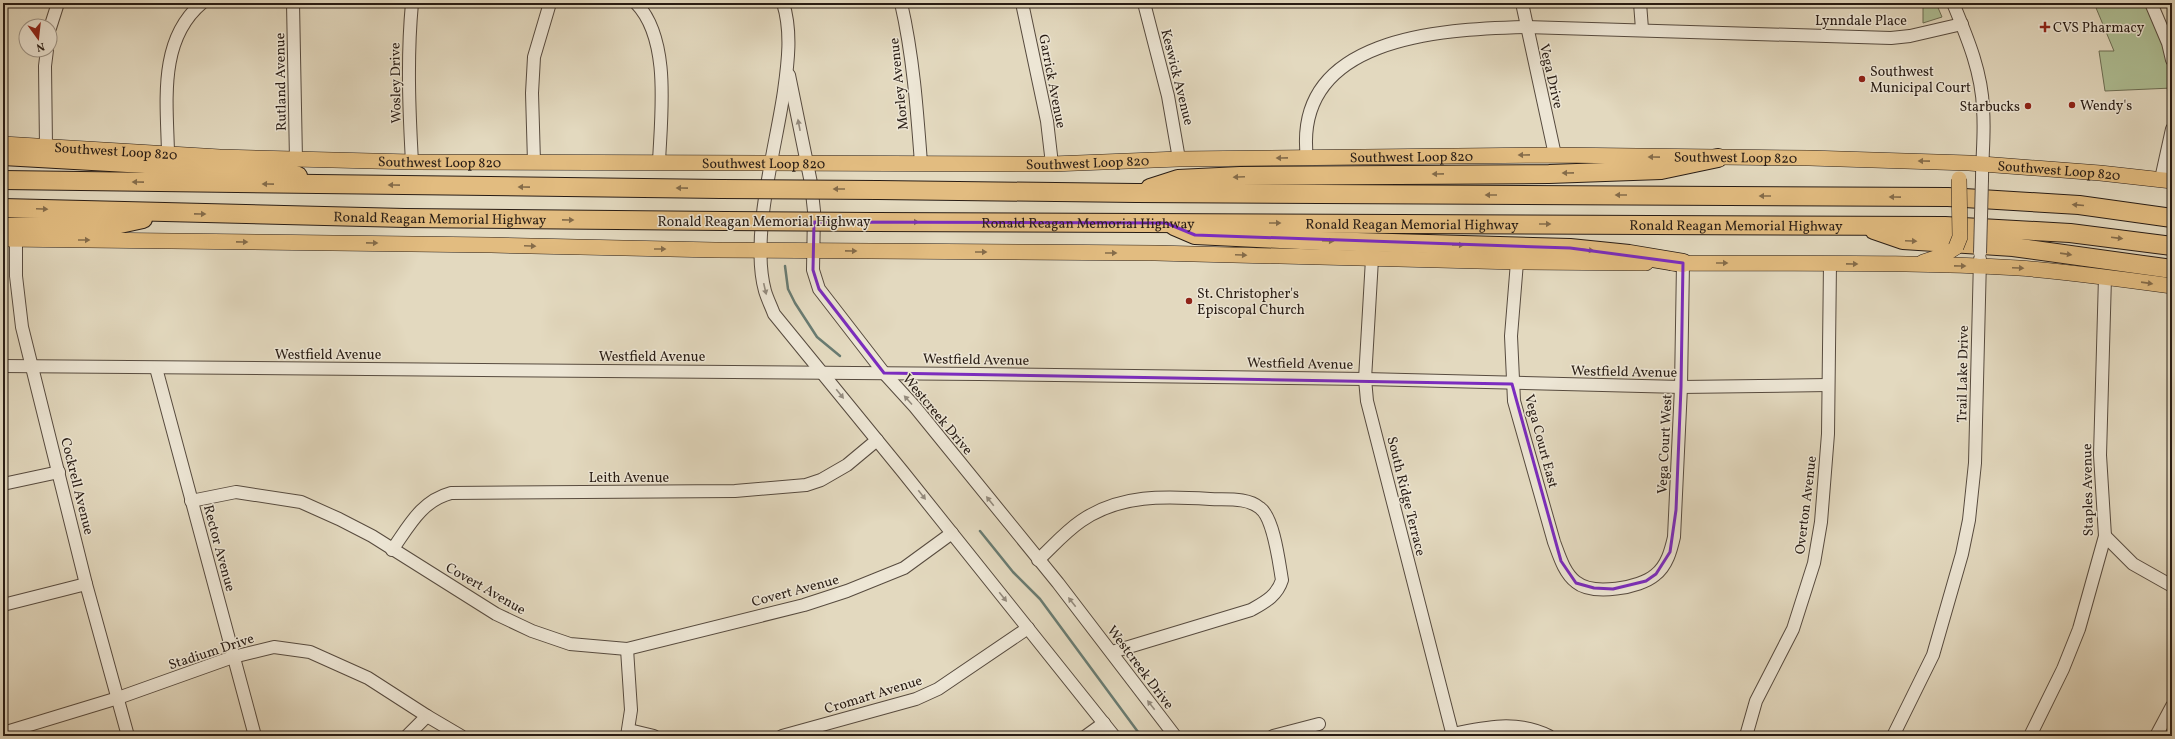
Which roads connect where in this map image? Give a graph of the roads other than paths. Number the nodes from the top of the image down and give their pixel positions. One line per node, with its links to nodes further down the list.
1 (58, 3): 15 (street)
2 (202, 3): 26 (street)
3 (292, 3): 32 (street, Rutland Avenue)
4 (412, 3): 33 (street, Wosley Drive)
5 (550, 3): 34 (street)
6 (636, 3): 35 (street)
7 (783, 3): 22 (street, Westcreek Drive)
8 (901, 3): 39 (street, Morley Avenue)
9 (1022, 3): 40 (street, Garrick Avenue)
10 (1144, 3): 31 (street, Keswick Avenue)
11 (1522, 3): 17 (street, Vega Drive)
12 (1640, 3): 18 (street)
13 (1953, 3): 16 (street, Trail Lake Drive)
14 (2151, 3): 19 (street)
15 (53, 18)
16 (1962, 24): 18 (street, Lynndale Place); 41 (street, Trail Lake Drive)
17 (1526, 27): 18 (street, Lynndale Place); 27 (street, Vega Drive); 29 (street, Lynndale Place)
18 (1642, 30)
19 (2170, 43): 21 (street)
20 (47, 58): 25 (street)
21 (2172, 60)
22 (788, 66): 37 (street, Westcreek Drive); 38 (street, Westcreek Drive, one-way to 22)
23 (2172, 130): 43 (street)
24 (3, 144): 25 (main road, Southwest Loop 820)
25 (46, 146): 26 (main road, Southwest Loop 820)
26 (168, 153): 32 (main road, Southwest Loop 820)
27 (1555, 155): 29 (main road, Southwest Loop 820, one-way to 29); 30 (main road, Southwest Loop 820, one-way to 27)
28 (3, 156): 44 (highway)
29 (1307, 158): 31 (main road, Southwest Loop 820, one-way to 31)
30 (1718, 158): 36 (main road, Southwest Loop 820, one-way to 30); 45 (highway, one-way to 45)
31 (1179, 159): 40 (main road, Southwest Loop 820)
32 (296, 160): 33 (main road, Southwest Loop 820)
33 (412, 162): 34 (main road, Southwest Loop 820)
34 (534, 162): 35 (main road, Southwest Loop 820)
35 (659, 162): 37 (main road, Southwest Loop 820)
36 (1942, 162): 41 (main road, Southwest Loop 820); 61 (main road, bridge)
37 (772, 163): 38 (main road, Southwest Loop 820); 55 (street, Westcreek Drive)
38 (808, 163): 39 (main road, Southwest Loop 820); 54 (street, Westcreek Drive)
39 (921, 163): 40 (main road, Southwest Loop 820)
40 (1052, 164)
41 (1982, 164): 43 (main road, Southwest Loop 820); 57 (street, Trail Lake Drive, bridge)
42 (3, 180): 44 (highway, Ronald Reagan Memorial Highway, one-way to 42)
43 (2167, 180)
44 (321, 184): 45 (highway, Ronald Reagan Memorial Highway, one-way to 44, bridge)
45 (1136, 193): 48 (highway, Ronald Reagan Memorial Highway, one-way to 45)
46 (3, 208): 47 (highway, Ronald Reagan Memorial Highway, one-way to 47)
47 (167, 213): 49 (highway, Ronald Reagan Memorial Highway, one-way to 49, bridge); 51 (highway)
48 (2172, 218)
49 (1166, 223): 50 (highway, Ronald Reagan Memorial Highway, one-way to 50); 59 (highway, one-way to 59)
50 (1860, 225): 53 (highway, Ronald Reagan Memorial Highway, one-way to 53); 62 (highway, one-way to 62)
51 (3, 227)
52 (10, 240): 55 (main road, one-way to 55); 66 (street, Cockrell Avenue)
53 (2172, 246)
54 (812, 250): 55 (main road); 56 (main road, one-way to 56); 69 (street, Westcreek Drive)
55 (760, 251): 68 (street, Westcreek Drive, one-way to 68)
56 (1372, 259): 58 (main road); 70 (street, South Ridge Terrace)
57 (1980, 260): 61 (main road, one-way to 57); 63 (main road, one-way to 63); 110 (street, Trail Lake Drive)
58 (1517, 262): 59 (main road); 71 (street, Vega Court East)
59 (1683, 263): 60 (main road, one-way to 60); 73 (street, Vega Court West)
60 (1830, 263): 61 (main road, one-way to 61); 72 (street, Overton Avenue)
61 (1913, 265)
62 (2172, 269)
63 (2104, 277): 64 (main road, one-way to 64); 79 (street, Staples Avenue)
64 (2172, 286)
65 (3, 366): 66 (street, Westfield Avenue)
66 (32, 367): 67 (street, Westfield Avenue); 75 (street, Cockrell Avenue)
67 (156, 368): 68 (street, Westfield Avenue); 77 (street, Rector Avenue)
68 (822, 372): 69 (street, Westfield Avenue); 74 (street, Westcreek Drive, one-way to 74)
69 (884, 373): 70 (street, Westfield Avenue); 81 (street, Westcreek Drive, one-way to 69)
70 (1365, 379): 71 (street, Westfield Avenue); 97 (street, South Ridge Terrace)
71 (1512, 384): 73 (street, Westfield Avenue); 84 (street, Vega Court East)
72 (1828, 385): 73 (street, Westfield Avenue); 109 (street, Overton Avenue)
73 (1682, 387): 84 (street, Vega Court West)
74 (877, 440): 78 (street, Westcreek Drive, one-way to 78); 80 (street, Leith Avenue)
75 (59, 472): 76 (street); 82 (street, Cockrell Avenue)
76 (3, 484)
77 (191, 501): 80 (street, Covert Avenue); 89 (street, Rector Avenue)
78 (952, 533): 86 (street, Westcreek Drive, one-way to 86); 87 (street, Covert Avenue)
79 (2105, 536): 83 (street); 111 (street, Staples Avenue)
80 (392, 550): 87 (street, Covert Avenue)
81 (1038, 560): 88 (street, Westcreek Drive, one-way to 81); 88 (street)
82 (86, 584): 85 (street); 90 (street, Cockrell Avenue)
83 (2172, 586)
84 (1613, 589)
85 (3, 606)
86 (1028, 628): 93 (street, Westcreek Drive); 103 (street, Cromart Avenue)
87 (627, 649): 96 (street)
88 (1112, 652): 106 (street, Westcreek Drive, one-way to 88)
89 (233, 657): 90 (street, Stadium Drive); 92 (street, Stadium Drive); 99 (street, Rector Avenue)
90 (118, 698): 95 (street, Stadium Drive); 98 (street, Cockrell Avenue)
91 (2172, 706): 112 (street)
92 (427, 716): 100 (street); 101 (street, Stadium Drive)
93 (1104, 723): 104 (street); 105 (street, Westcreek Drive)
94 (1319, 724): 107 (street)
95 (3, 733)
96 (628, 733): 102 (street)
97 (1453, 735): 108 (street)
98 (128, 736)
99 (255, 736)
100 (407, 736)
101 (461, 736)
102 (654, 736)
103 (782, 736)
104 (1086, 736)
105 (1114, 736)
106 (1175, 736)
107 (1272, 736)
108 (1549, 736)
109 (1746, 736)
110 (1893, 736)
111 (2030, 736)
112 (2156, 736)

